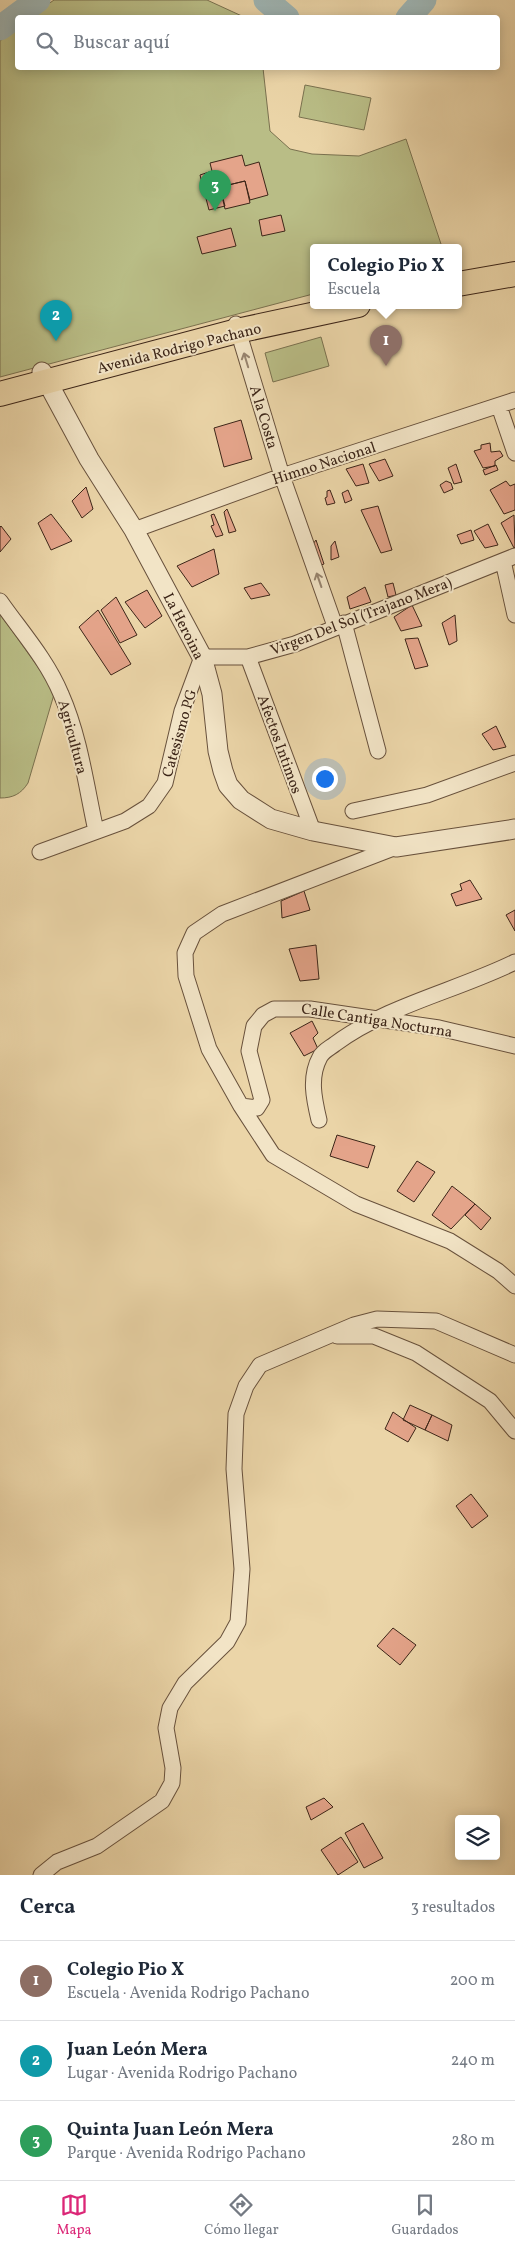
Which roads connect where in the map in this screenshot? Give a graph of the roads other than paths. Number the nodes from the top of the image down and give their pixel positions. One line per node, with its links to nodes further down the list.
1 (515, 262): 2 (main road)
2 (462, 272)
3 (515, 274): 4 (main road)
4 (462, 283)
5 (310, 301): 7 (main road, Avenida Rodrigo Pachano)
6 (335, 309): 7 (main road, Avenida Rodrigo Pachano)
7 (236, 326): 8 (main road, Avenida Rodrigo Pachano); 14 (street, A la Costa, one-way to 7)
8 (44, 377): 9 (main road, Avenida Rodrigo Pachano); 10 (main road, Avenida Rodrigo Pachano); 15 (street, La Heroina)
9 (0, 383)
10 (0, 394)
11 (515, 400): 12 (street, Himno Nacional)
12 (499, 406): 13 (street); 14 (street, Himno Nacional)
13 (515, 453)
14 (282, 476): 15 (street, Himno Nacional); 19 (street, A la Costa, one-way to 14)
15 (134, 530): 20 (street, La Heroina)
16 (509, 558): 18 (street); 19 (street, Virgen Del Sol (Trajano Mera))
17 (0, 601): 26 (street, Agricultura)
18 (515, 615)
19 (339, 625): 21 (street, Virgen Del Sol (Trajano Mera)); 22 (street, A la Costa)
20 (202, 657): 21 (street, Virgen Del Sol (Trajano Mera)); 26 (street, Catesismo PG); 27 (street, La Heroina)
21 (248, 657): 27 (street, Afectos Intimos)
22 (378, 751)
23 (515, 763): 24 (street)
24 (353, 811)
25 (515, 829): 28 (street, La Heroina)
26 (96, 831): 29 (street, Catesismo PG)
27 (313, 831): 28 (street, La Heroina)
28 (396, 847): 33 (street)
29 (40, 852)
30 (515, 962): 31 (street)
31 (374, 1020): 32 (street, Calle Cantiga Nocturna); 33 (street, Calle Cantiga Nocturna); 34 (street)
32 (515, 1046)
33 (241, 1106): 35 (street)
34 (319, 1120)
35 (515, 1286)
36 (334, 1336): 37 (street); 38 (street); 39 (street)
37 (515, 1355)
38 (515, 1431)
39 (41, 1875)

